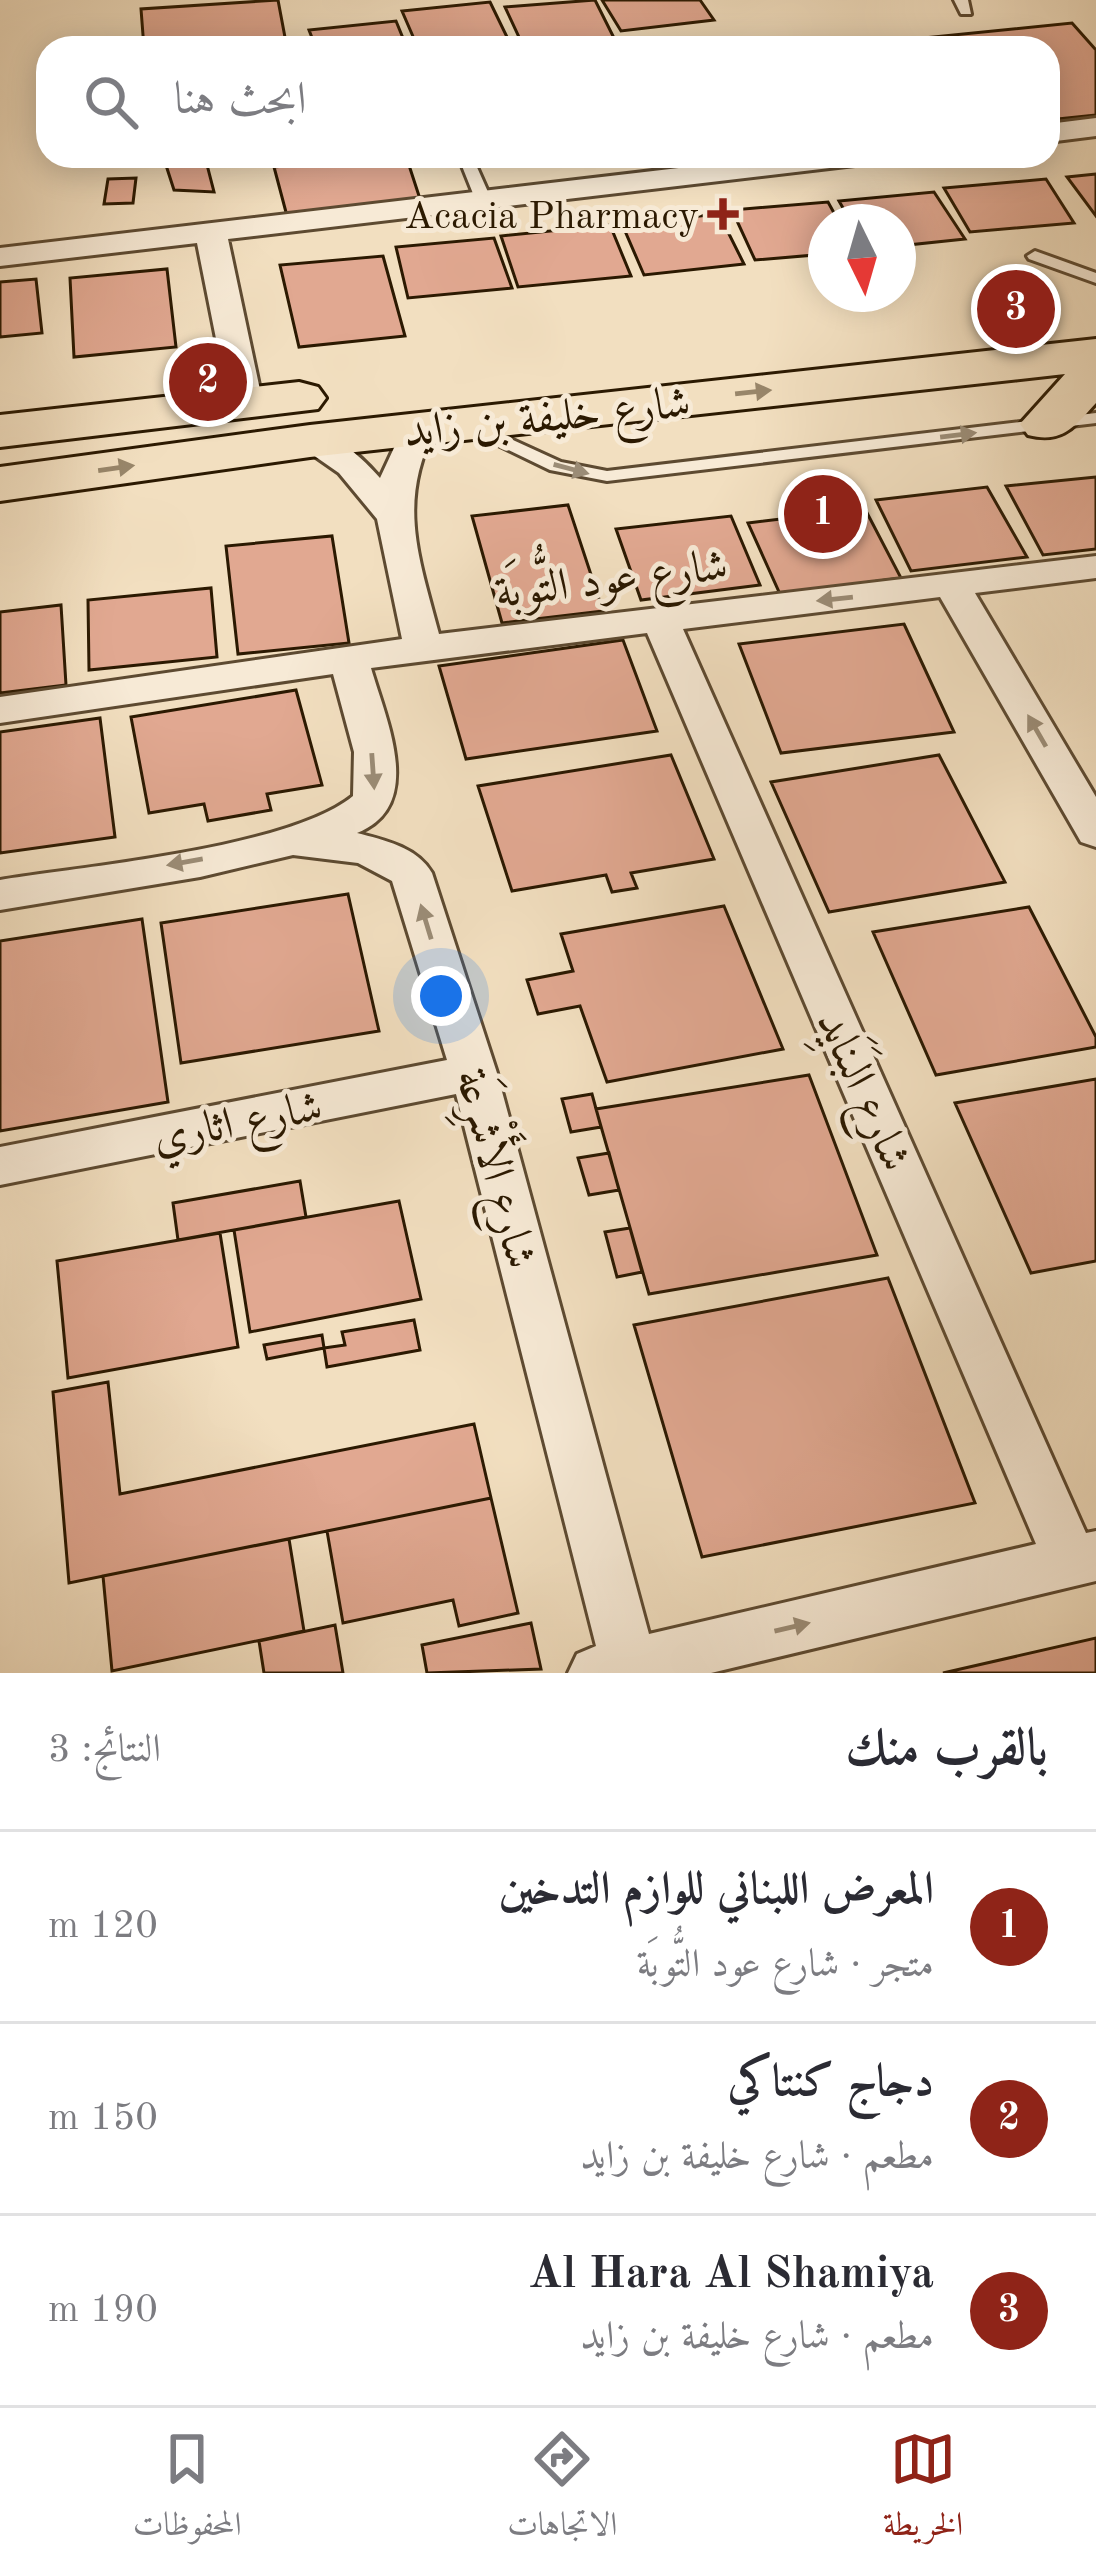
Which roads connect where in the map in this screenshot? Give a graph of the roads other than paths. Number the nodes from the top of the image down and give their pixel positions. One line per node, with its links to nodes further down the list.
1 (1096, 127): 2 (street)
2 (1060, 132)
3 (470, 168): 5 (lane)
4 (756, 168): 5 (street)
5 (484, 201): 6 (street)
6 (212, 234): 8 (street); 13 (street)
7 (1035, 256): 9 (lane)
8 (0, 257)
9 (1096, 278)
10 (1096, 309): 13 (main road, شارع خليفة بن زايد)
11 (1096, 355): 15 (main road, شارع خليفة بن زايد, one-way to 11)
12 (1096, 372): 14 (main road)
13 (247, 404): 16 (main road, شارع خليفة بن زايد)
14 (1072, 421): 15 (lane, one-way to 14)
15 (441, 426): 17 (main road, شارع خليفة بن زايد); 19 (street)
16 (0, 431)
17 (310, 441): 18 (main road, شارع خليفة بن زايد, one-way to 17); 19 (street)
18 (0, 484)
19 (392, 514): 23 (street)
20 (1096, 567): 21 (street, شارع عود التُّوبَة)
21 (952, 586): 22 (street, شارع عود التُّوبَة, one-way to 22); 26 (street, one-way to 21)
22 (660, 619): 23 (street, شارع عود التُّوبَة); 31 (street, شارع البَنَايِد)
23 (423, 648): 24 (street, شارع عود التُّوبَة)
24 (349, 659): 25 (street, شارع عود التُّوبَة); 27 (street, one-way to 27)
25 (0, 710)
26 (1096, 832)
27 (300, 842): 28 (street, one-way to 28); 29 (street, شارع الأَشْرِعَة, one-way to 27)
28 (0, 895)
29 (474, 1073): 30 (street, شارع اثاري); 32 (street, شارع الأَشْرِعَة)
30 (0, 1166)
31 (1084, 1558): 32 (street, one-way to 31)
32 (613, 1669)

